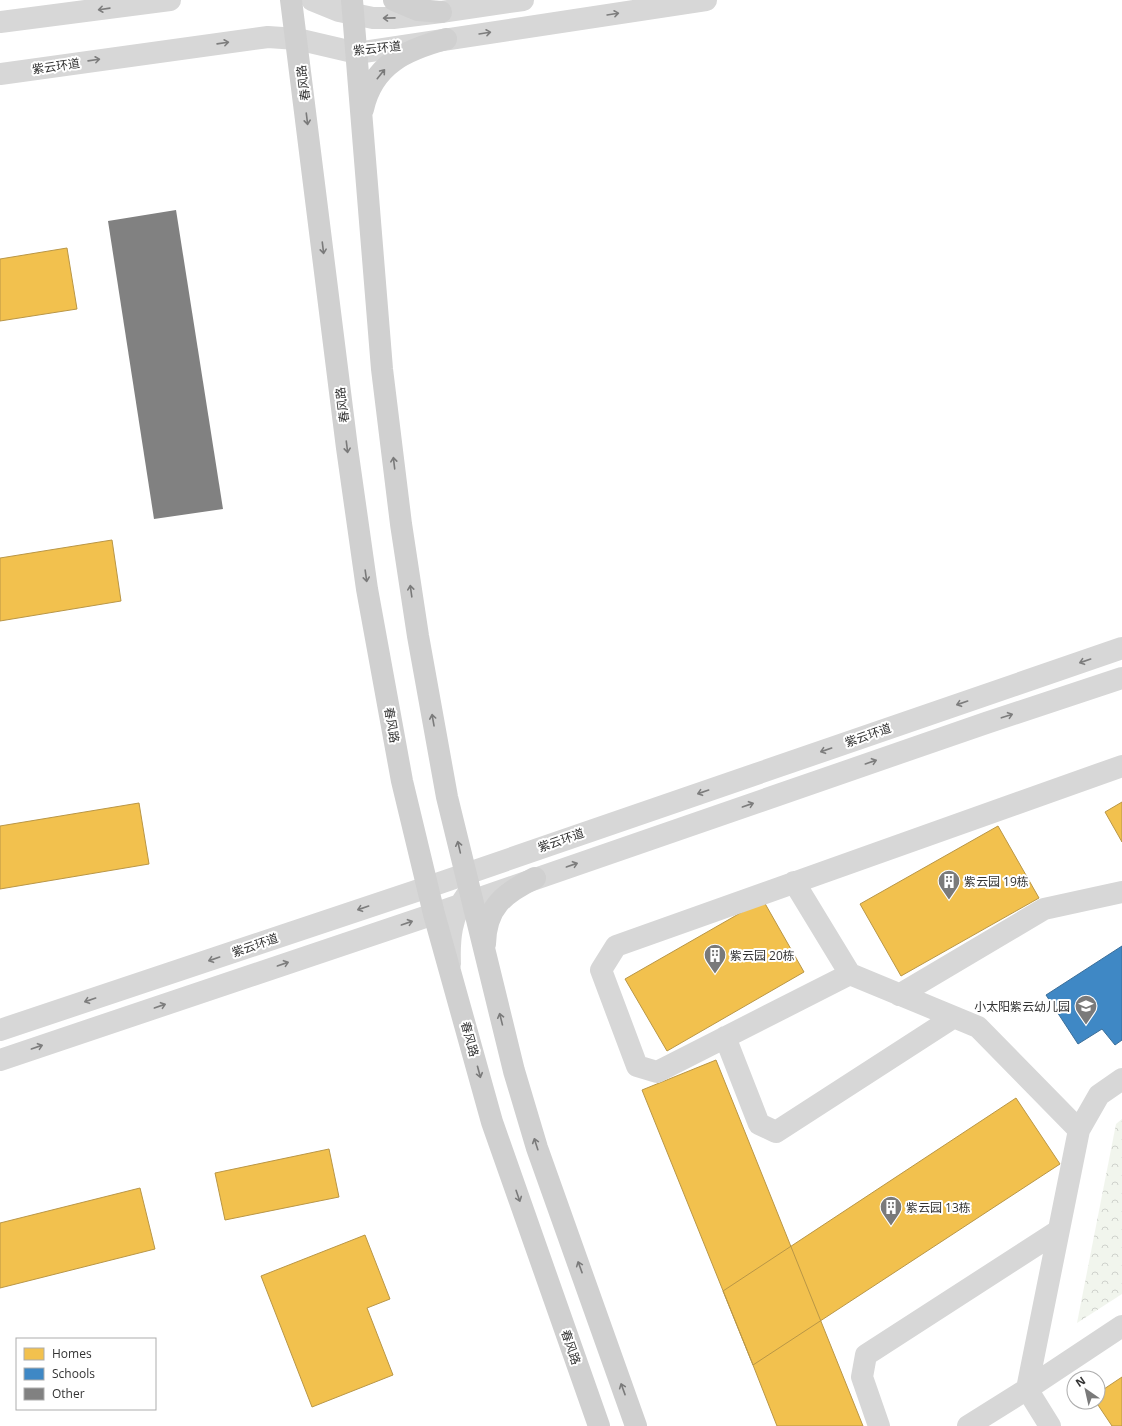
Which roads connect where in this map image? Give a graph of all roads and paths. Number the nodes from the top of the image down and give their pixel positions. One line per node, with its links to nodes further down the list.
1 (170, 0): 9 (street, one-way to 9)
2 (291, 0): 10 (main road, 春风路)
3 (312, 0): 7 (street)
4 (394, 0): 8 (main road)
5 (524, 0): 8 (street)
6 (706, 0): 11 (street, 紫云环道, one-way to 6)
7 (353, 7): 8 (street, one-way to 7); 12 (main road)
8 (441, 12)
9 (0, 22)
10 (297, 39): 12 (street, 紫云环道); 13 (street, 紫云环道, one-way to 10); 20 (main road, 春风路, one-way to 20)
11 (446, 39): 12 (street, 紫云环道); 14 (main road, one-way to 11)
12 (357, 52): 14 (main road)
13 (0, 74)
14 (361, 122): 21 (main road, one-way to 14)
15 (1122, 648): 21 (street, 紫云环道, one-way to 21)
16 (1122, 678): 18 (street, 紫云环道, one-way to 16)
17 (1122, 766): 19 (street)
18 (535, 878): 21 (street, 紫云环道); 24 (main road)
19 (794, 882): 26 (street); 30 (street)
20 (428, 887): 21 (street, 紫云环道); 23 (main road, 春风路); 29 (street, 紫云环道, one-way to 29)
21 (466, 892): 23 (street, 紫云环道); 24 (main road); 25 (street)
22 (1122, 892): 27 (street)
23 (434, 914): 25 (main road, 春风路); 31 (street, 紫云环道, one-way to 23)
24 (484, 953): 38 (main road, one-way to 24)
25 (450, 967): 37 (main road, 春风路, one-way to 37)
26 (850, 974): 27 (street); 30 (street)
27 (899, 995): 28 (street)
28 (954, 1017): 30 (street); 33 (street)
29 (0, 1030)
30 (725, 1037)
31 (0, 1060)
32 (1122, 1079): 33 (street)
33 (1079, 1130): 34 (street)
34 (1058, 1231): 36 (street); 39 (street)
35 (1122, 1326): 36 (street)
36 (1027, 1389): 40 (street); 41 (street)
37 (599, 1426)
38 (636, 1426)
39 (879, 1426)
40 (968, 1426)
41 (1050, 1426)

